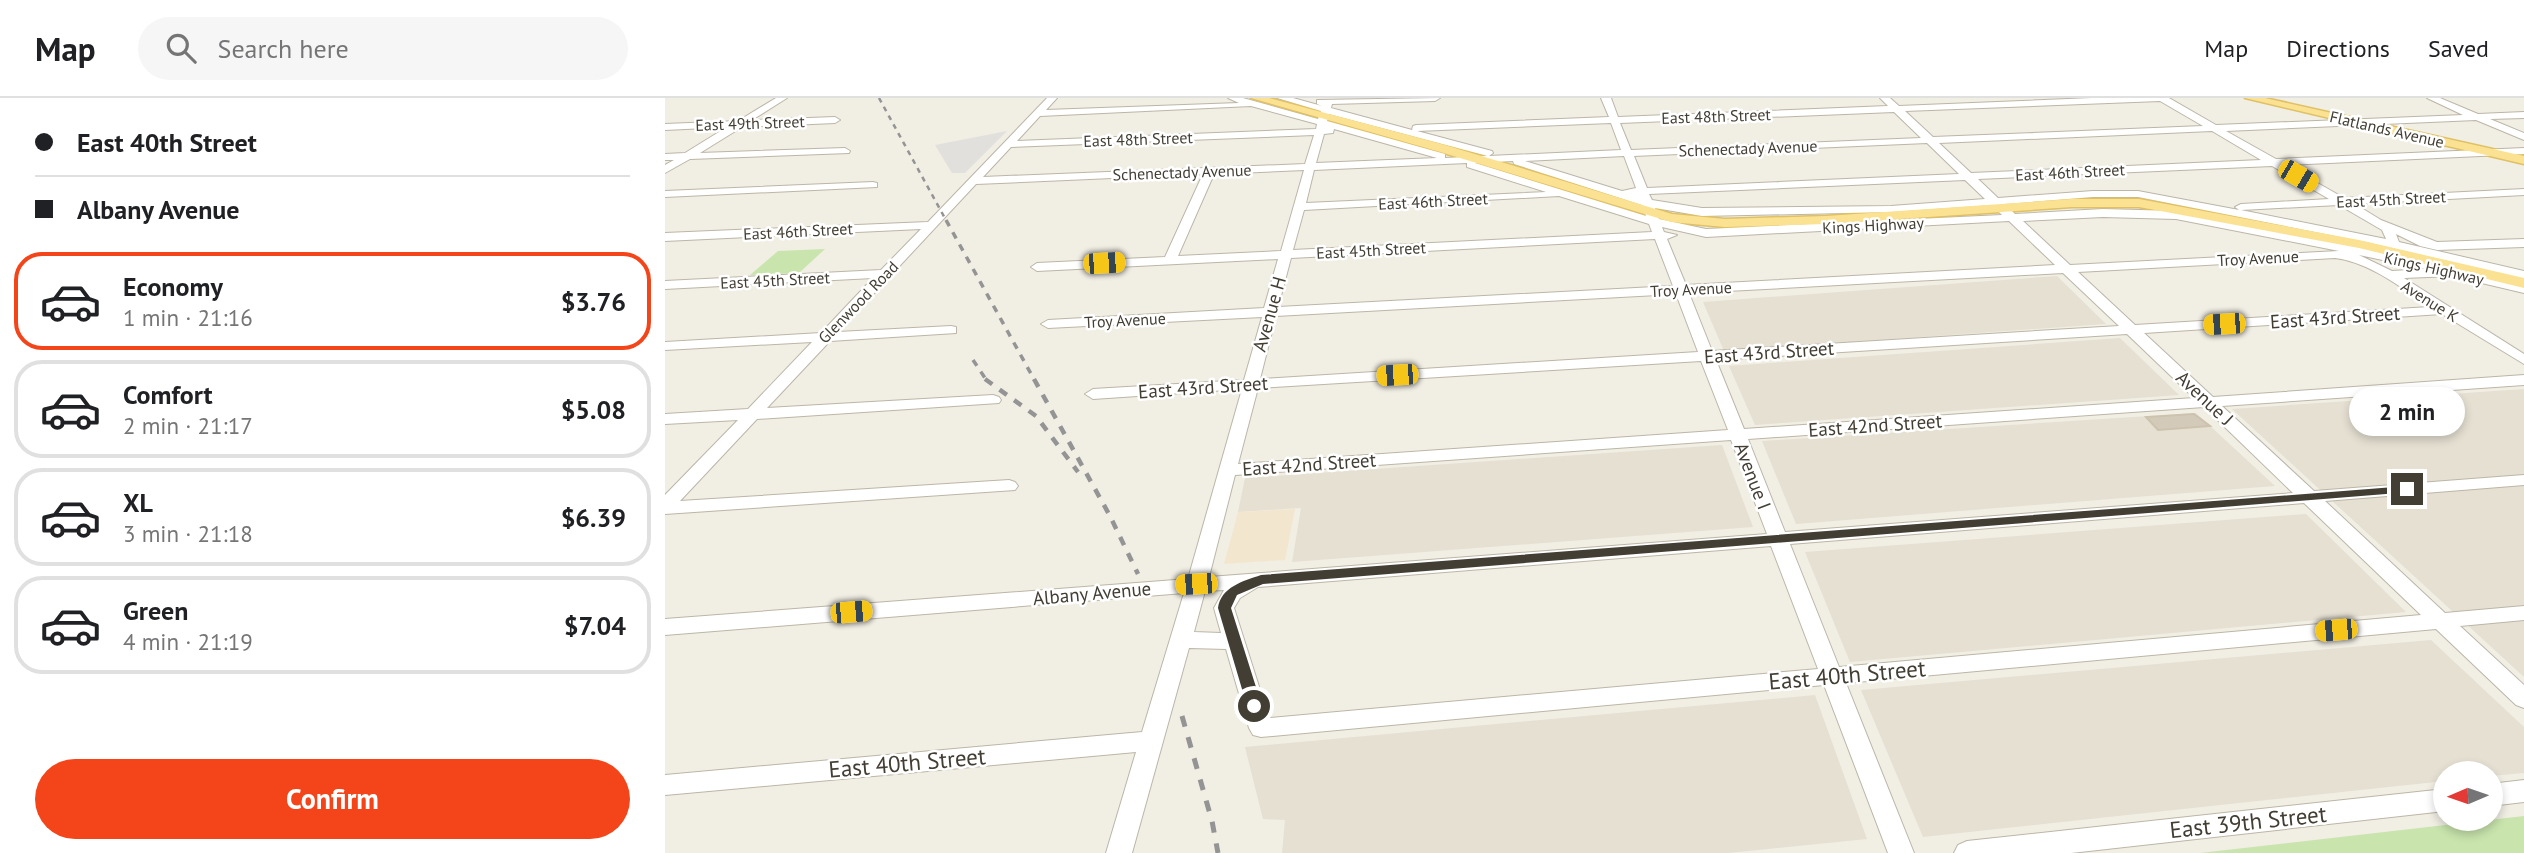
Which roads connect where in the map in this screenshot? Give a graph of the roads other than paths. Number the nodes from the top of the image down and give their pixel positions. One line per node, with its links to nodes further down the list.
1 (782, 98): 20 (street)
2 (1052, 98): 13 (street, Glenwood Road)
3 (1233, 98): 11 (street, Kings Highway)
4 (1282, 98): 14 (street, Kings Highway)
5 (1435, 98): 14 (street)
6 (1606, 98): 18 (street, Avenue I)
7 (1885, 98): 12 (street, Avenue J)
8 (2162, 98): 12 (street, East 48th Street); 22 (street, Avenue K)
9 (2250, 98): 19 (main road, Flatlands Avenue)
10 (2432, 98): 16 (street)
11 (1256, 101): 13 (street); 14 (main road, Kings Highway)
12 (1896, 109): 18 (street, East 48th Street); 25 (street, Avenue J)
13 (1038, 113): 26 (street, Glenwood Road)
14 (1325, 113): 23 (street, Kings Highway); 26 (street, East 48th Street); 27 (main road, Kings Highway); 36 (street, Kings Highway); 39 (street, Avenue H)
15 (2524, 115): 16 (street, Schenectady Avenue)
16 (2476, 117): 19 (street, Schenectady Avenue); 24 (street)
17 (835, 120): 20 (street, East 49th Street)
18 (1615, 120): 23 (street, East 48th Street); 31 (street, Avenue I)
19 (2355, 122): 22 (street, Schenectady Avenue); 30 (main road, Flatlands Avenue)
20 (739, 124): 21 (street, East 49th Street); 32 (street)
21 (665, 127)
22 (2214, 128): 25 (street, Schenectady Avenue); 38 (street, Avenue K)
23 (1401, 130): 27 (main road); 34 (street, Kings Highway)
24 (2524, 137)
25 (1930, 140): 31 (street, Schenectady Avenue); 43 (street, Avenue J)
26 (1009, 144): 44 (street, Glenwood Road)
27 (1430, 145): 35 (main road, Kings Highway)
28 (845, 151): 32 (street)
29 (2524, 151): 30 (street, East 46th Street)
30 (2490, 152): 37 (main road, Flatlands Avenue); 38 (street, East 46th Street)
31 (1628, 153): 34 (street, Schenectady Avenue); 56 (street, Avenue I)
32 (688, 156): 33 (street); 40 (street)
33 (665, 157)
34 (1506, 158): 35 (street, Schenectady Avenue); 47 (street, Kings Highway)
35 (1479, 159): 36 (street, Schenectady Avenue); 42 (main road, Kings Highway)
36 (1457, 160): 39 (street, Schenectady Avenue); 46 (street, Kings Highway)
37 (2524, 160)
38 (2274, 162): 43 (street, East 46th Street); 51 (street, Avenue K)
39 (1311, 166): 41 (street, Schenectady Avenue); 52 (street, Avenue H)
40 (665, 170)
41 (1210, 171): 44 (street, Schenectady Avenue); 68 (street)
42 (1529, 174): 46 (main road); 56 (main road, Kings Highway)
43 (1968, 177): 54 (street, Avenue J); 56 (street, East 46th Street)
44 (973, 181): 61 (street, Glenwood Road)
45 (873, 185): 49 (street)
46 (1543, 187): 50 (street, Kings Highway)
47 (1617, 192): 56 (street, East 46th Street)
48 (2524, 192): 51 (street, East 45th Street)
49 (665, 194)
50 (1568, 195): 52 (street, East 46th Street); 56 (street, Kings Highway)
51 (2341, 201): 55 (street, East 45th Street); 58 (street, Avenue K)
52 (1299, 207): 67 (street, Avenue H)
53 (1891, 209): 54 (street, Kings Highway); 56 (street, Kings Highway); 57 (main road)
54 (2003, 209): 55 (street, Kings Highway); 57 (main road, Kings Highway); 60 (street, Kings Highway); 65 (street, Kings Highway); 66 (main road, Kings Highway); 70 (street, Avenue J)
55 (2217, 209): 66 (street, Kings Highway)
56 (1651, 213): 59 (main road, Kings Highway); 62 (street, East 45th Street); 67 (street, East 45th Street); 78 (street, Avenue I)
57 (1950, 213): 59 (main road, Kings Highway)
58 (2367, 216): 64 (street); 66 (street, Avenue K)
59 (1849, 219): 60 (main road)
60 (1898, 224): 62 (street, Kings Highway)
61 (931, 225): 63 (street, East 46th Street); 72 (street, Glenwood Road)
62 (1706, 233)
63 (665, 237)
64 (2524, 243)
65 (2335, 250): 66 (street, Kings Highway); 70 (street, Troy Avenue); 73 (street)
66 (2389, 250): 71 (street, Kings Highway); 73 (street, Avenue K); 74 (street, Kings Highway); 75 (main road, Kings Highway)
67 (1286, 254): 68 (street, East 45th Street); 80 (street, Avenue H)
68 (1170, 260): 69 (street, East 45th Street)
69 (1037, 267)
70 (2066, 268): 78 (street, Troy Avenue); 83 (street, Avenue J)
71 (2453, 272): 73 (street); 77 (street, Kings Highway)
72 (884, 274): 76 (street, East 45th Street); 84 (street, Glenwood Road)
73 (2389, 275): 79 (street, Avenue K)
74 (2524, 275)
75 (2524, 283)
76 (665, 285)
77 (2524, 289)
78 (1681, 290): 80 (street, Troy Avenue); 86 (street, Avenue I)
79 (2444, 310): 83 (street, East 43rd Street); 87 (street, Avenue K)
80 (1269, 312): 81 (street, Troy Avenue); 89 (street, Avenue H)
81 (1048, 324)
82 (951, 330): 84 (street)
83 (2131, 330): 86 (street, East 43rd Street); 92 (street, Avenue J)
84 (825, 337): 85 (street); 93 (street, Glenwood Road)
85 (665, 346)
86 (1706, 356): 89 (street, East 43rd Street); 95 (street, Avenue I)
87 (2524, 360)
88 (2524, 380): 92 (street, East 42nd Street)
89 (1250, 384): 90 (street, East 43rd Street); 96 (street, Avenue H)
90 (1093, 394)
91 (993, 400): 93 (street)
92 (2208, 402): 95 (street, East 42nd Street); 99 (street, Avenue J)
93 (752, 414): 94 (street); 100 (street, Glenwood Road)
94 (665, 419)
95 (1737, 435): 96 (street, East 42nd Street); 101 (street, Avenue I)
96 (1226, 470): 103 (street, Avenue H)
97 (2524, 480): 99 (street, Albany Avenue)
98 (1009, 486): 100 (street)
99 (2309, 497): 101 (street, Albany Avenue); 105 (street, Avenue J)
100 (665, 507)
101 (1778, 539): 102 (street, Albany Avenue); 109 (street, Avenue I)
102 (1261, 579): 103 (street, Albany Avenue); 108 (street, East 40th Street)
103 (1196, 584): 106 (street, Albany Avenue); 107 (street, Avenue H)
104 (2524, 613): 105 (street, East 40th Street)
105 (2441, 621): 109 (street, East 40th Street); 110 (street, Avenue J)
106 (665, 626)
107 (1181, 640): 108 (street); 111 (street, Avenue H)
108 (1234, 641): 109 (street, East 40th Street)
109 (1832, 677): 117 (street, Avenue I)
110 (2524, 699)
111 (1149, 741): 112 (street, East 40th Street); 116 (street, Avenue H)
112 (665, 785)
113 (2524, 792): 114 (street)
114 (2503, 794)
115 (2433, 801): 118 (street, East 39th Street)
116 (1119, 853)
117 (1901, 853)
118 (1967, 853)

